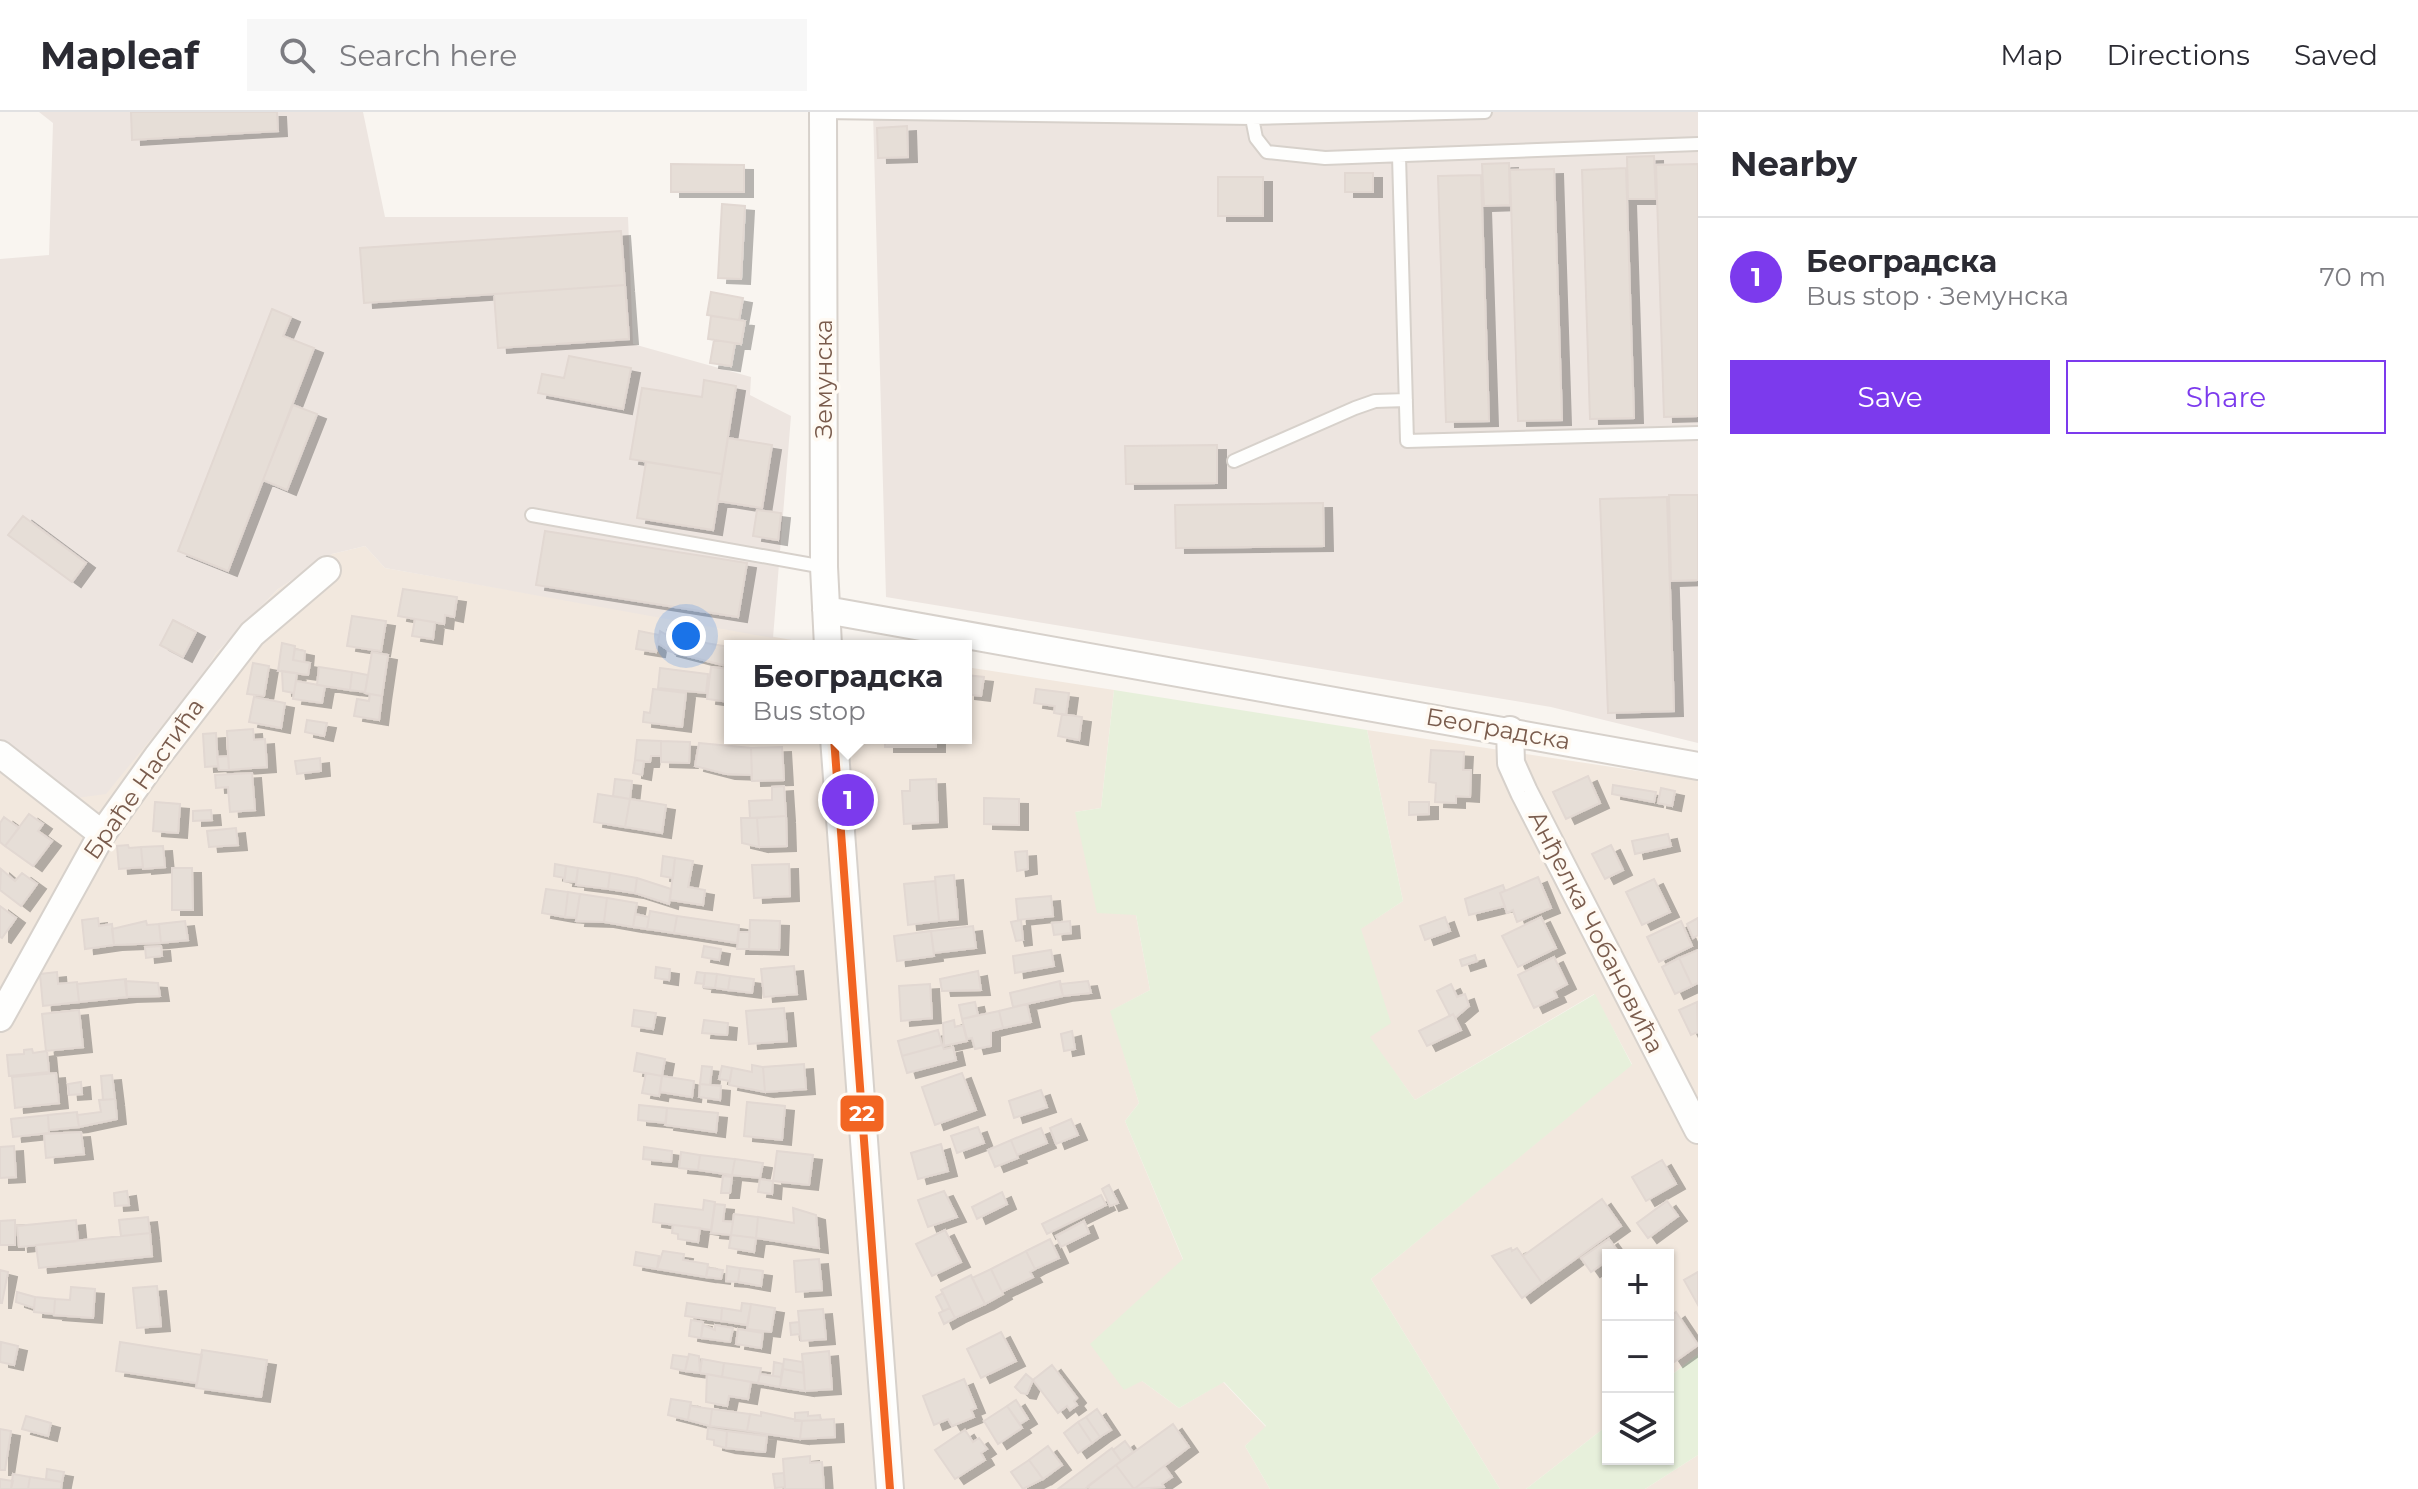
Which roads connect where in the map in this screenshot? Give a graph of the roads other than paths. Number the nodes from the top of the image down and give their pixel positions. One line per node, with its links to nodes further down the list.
1 (823, 112): 3 (lane); 12 (street, Земунска)
2 (1485, 112): 4 (lane)
3 (1110, 113): 5 (lane)
4 (1410, 113): 5 (lane)
5 (1252, 118): 7 (lane)
6 (1698, 144): 7 (lane)
7 (1399, 156): 8 (lane)
8 (1406, 400): 9 (lane); 10 (lane)
9 (1698, 433)
10 (1234, 461)
11 (532, 515): 12 (lane)
12 (824, 567): 14 (street, Земунска)
13 (327, 570): 20 (street, Браће Настића)
14 (826, 610): 15 (street, Земунска); 16 (street, Београдска)
15 (828, 640)
16 (1510, 730): 19 (street, Београдска); 22 (street, Анђелка Чобановића)
17 (834, 744): 23 (street)
18 (0, 754): 20 (street)
19 (1698, 766)
20 (102, 834): 21 (street, Браће Настића)
21 (0, 1018)
22 (1698, 1130)
23 (890, 1489)

